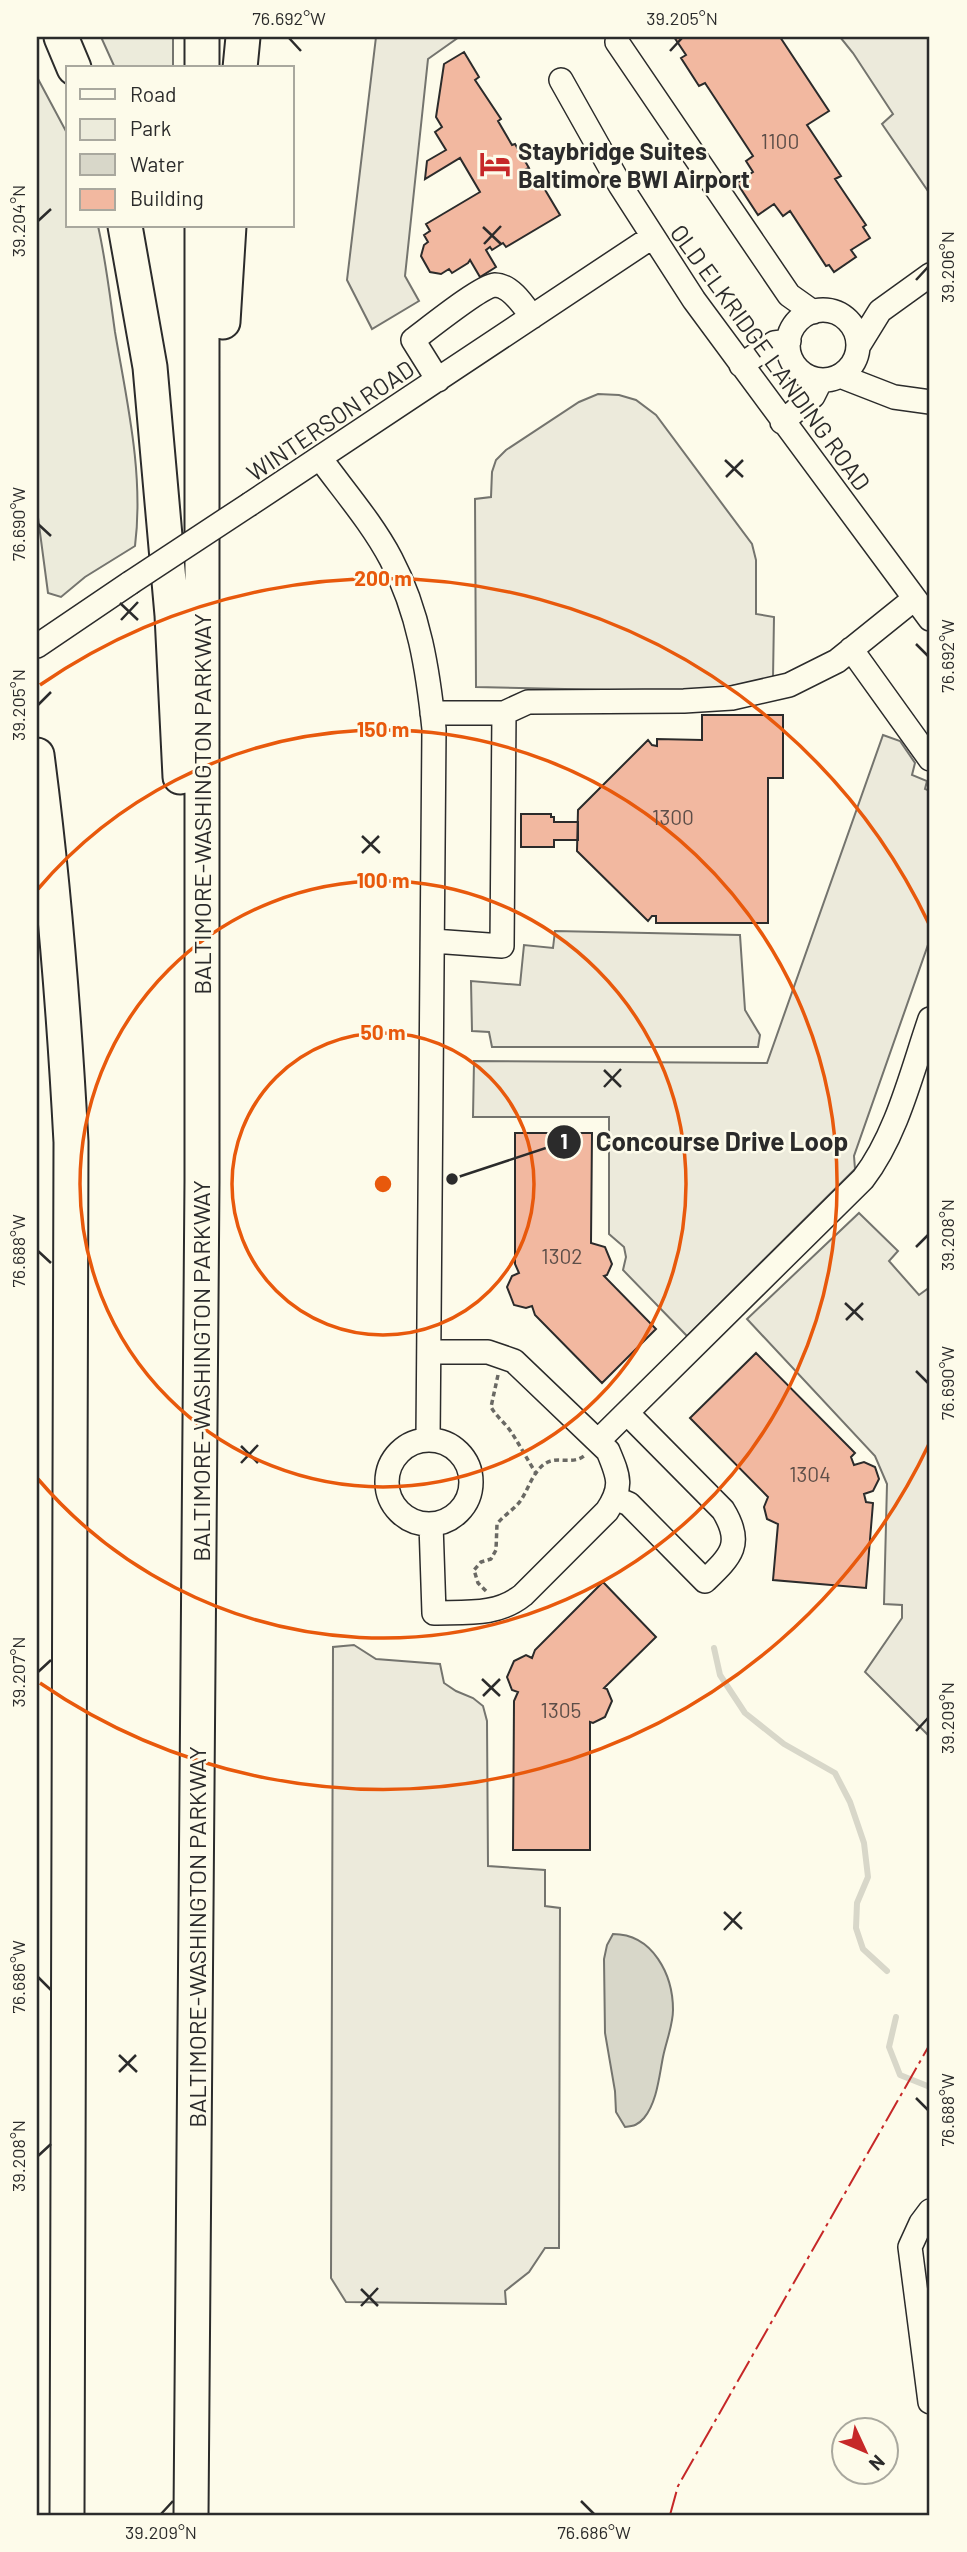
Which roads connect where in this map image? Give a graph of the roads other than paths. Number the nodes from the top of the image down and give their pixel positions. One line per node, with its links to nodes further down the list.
1 (61, 37): 5 (highway)
2 (202, 37): 6 (highway)
3 (243, 37): 7 (highway)
4 (617, 42): 17 (street)
5 (73, 66)
6 (202, 66)
7 (240, 66)
8 (561, 80): 12 (street, OLD ELKRIDGE LANDING ROAD)
9 (125, 228): 43 (highway)
10 (202, 228): 36 (highway, BALTIMORE-WASHINGTON PARKWAY)
11 (229, 228): 36 (highway)
12 (652, 237): 16 (street, WINTERSON ROAD); 19 (street, OLD ELKRIDGE LANDING ROAD)
13 (930, 275): 14 (street)
14 (880, 311): 15 (street); 18 (street)
15 (840, 314): 17 (street); 18 (street)
16 (532, 317): 21 (street, WINTERSON ROAD); 21 (street)
17 (799, 325): 19 (street); 20 (street)
18 (858, 350): 20 (street); 22 (street)
19 (741, 365): 24 (street, OLD ELKRIDGE LANDING ROAD)
20 (830, 378): 22 (street); 24 (street)
21 (438, 380): 25 (street, WINTERSON ROAD)
22 (879, 392): 23 (street)
23 (930, 402)
24 (782, 422): 26 (street, OLD ELKRIDGE LANDING ROAD)
25 (320, 458): 28 (street, WINTERSON ROAD, bridge); 30 (street)
26 (914, 599): 27 (street, OLD ELKRIDGE LANDING ROAD); 29 (street)
27 (930, 619)
28 (46, 640)
29 (851, 649): 31 (street); 33 (street)
30 (432, 713): 31 (street); 34 (street)
31 (504, 713): 34 (street)
32 (37, 755): 46 (highway)
33 (930, 759)
34 (433, 941): 37 (street)
35 (930, 1019): 38 (street)
36 (202, 1181): 43 (highway, BALTIMORE-WASHINGTON PARKWAY)
37 (429, 1352): 39 (street); 40 (street)
38 (626, 1413): 40 (street); 41 (street)
39 (428, 1439): 42 (street); 42 (street)
40 (593, 1446): 41 (street)
41 (615, 1498): 42 (street)
42 (431, 1524)
43 (199, 1586): 47 (highway, BALTIMORE-WASHINGTON PARKWAY)
44 (930, 2211): 45 (street)
45 (930, 2402)
46 (66, 2515)
47 (191, 2515)

